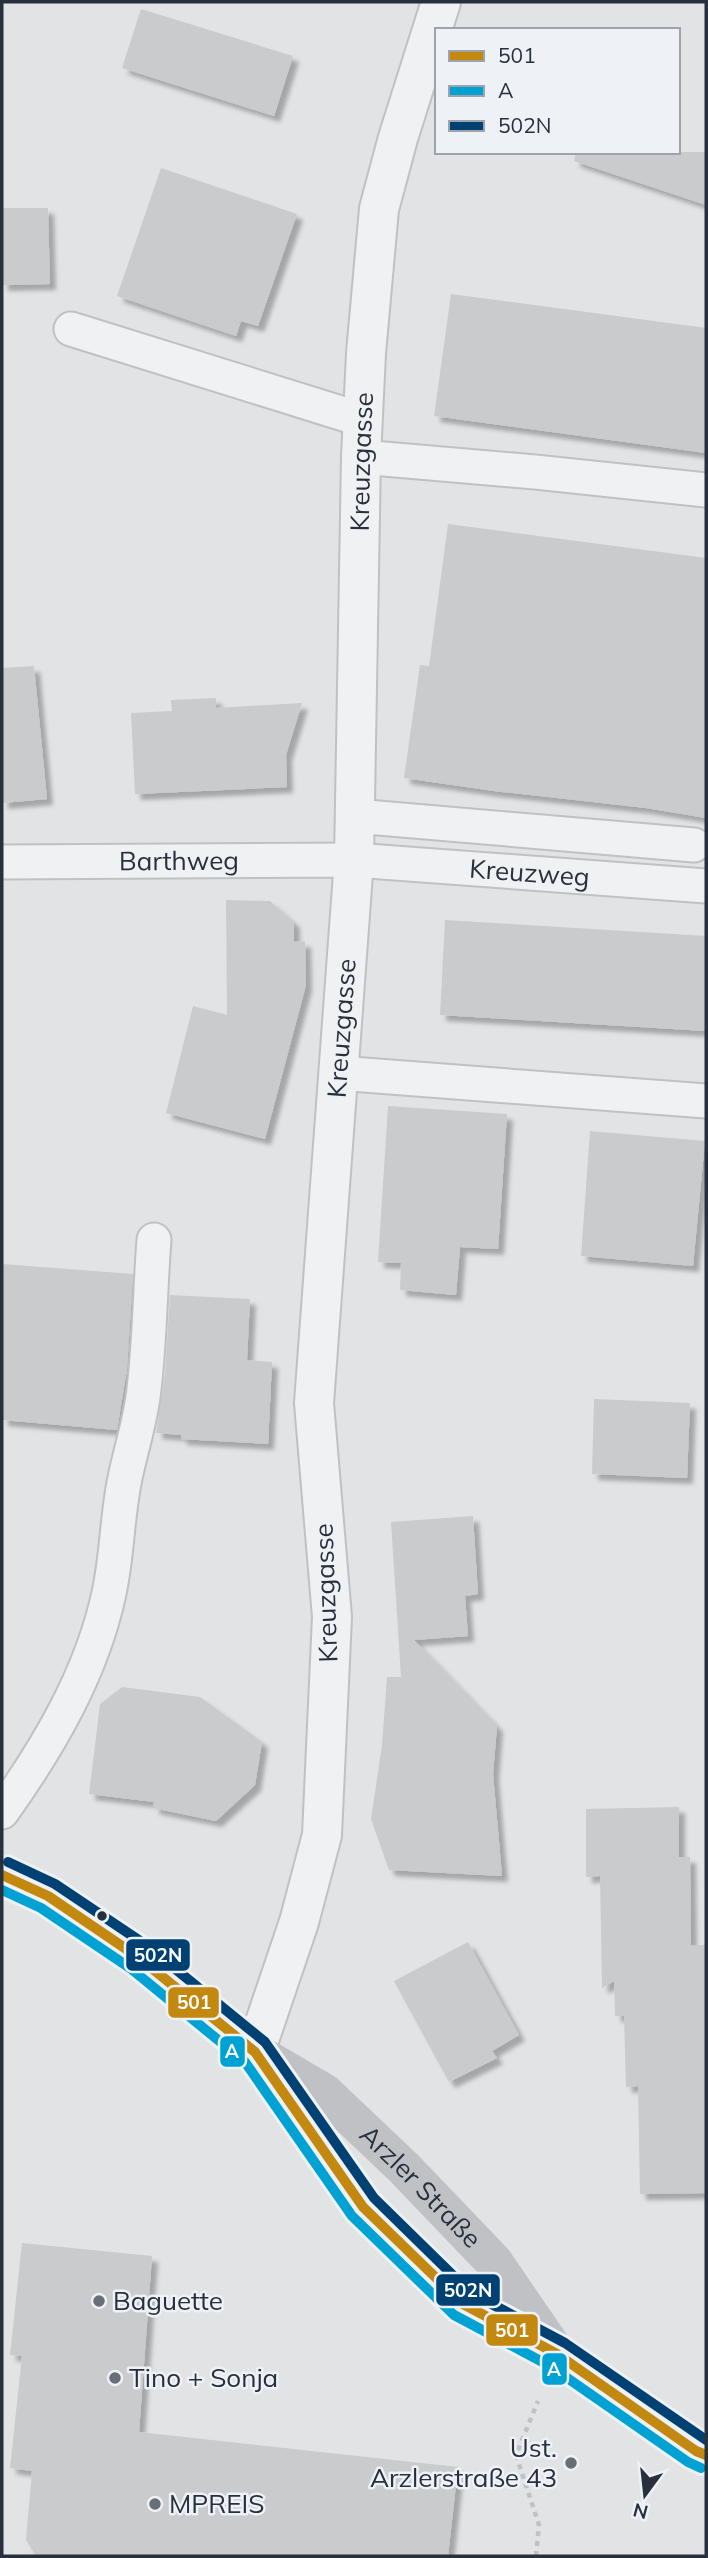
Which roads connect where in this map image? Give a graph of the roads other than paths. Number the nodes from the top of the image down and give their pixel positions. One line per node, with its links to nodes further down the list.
1 (441, 2): 3 (street, Kreuzgasse)
2 (71, 329): 3 (lane)
3 (363, 420): 4 (street, Kreuzgasse)
4 (362, 457): 5 (lane); 6 (street, Kreuzgasse)
5 (706, 490)
6 (355, 816): 7 (lane); 8 (street, Kreuzgasse)
7 (694, 845)
8 (354, 860): 9 (lane, Barthweg); 10 (lane, Kreuzweg); 11 (street, Kreuzgasse)
9 (2, 862)
10 (706, 886)
11 (338, 1073): 12 (lane); 16 (street, Kreuzgasse)
12 (706, 1101)
13 (154, 1240): 14 (lane)
14 (2, 1812)
15 (2, 1875): 16 (main road, Arzler Straße)
16 (255, 2052): 17 (main road, Arzler Straße); 17 (main road, Arzler Straße)
17 (557, 2354): 18 (main road, Arzler Straße)
18 (706, 2455)

